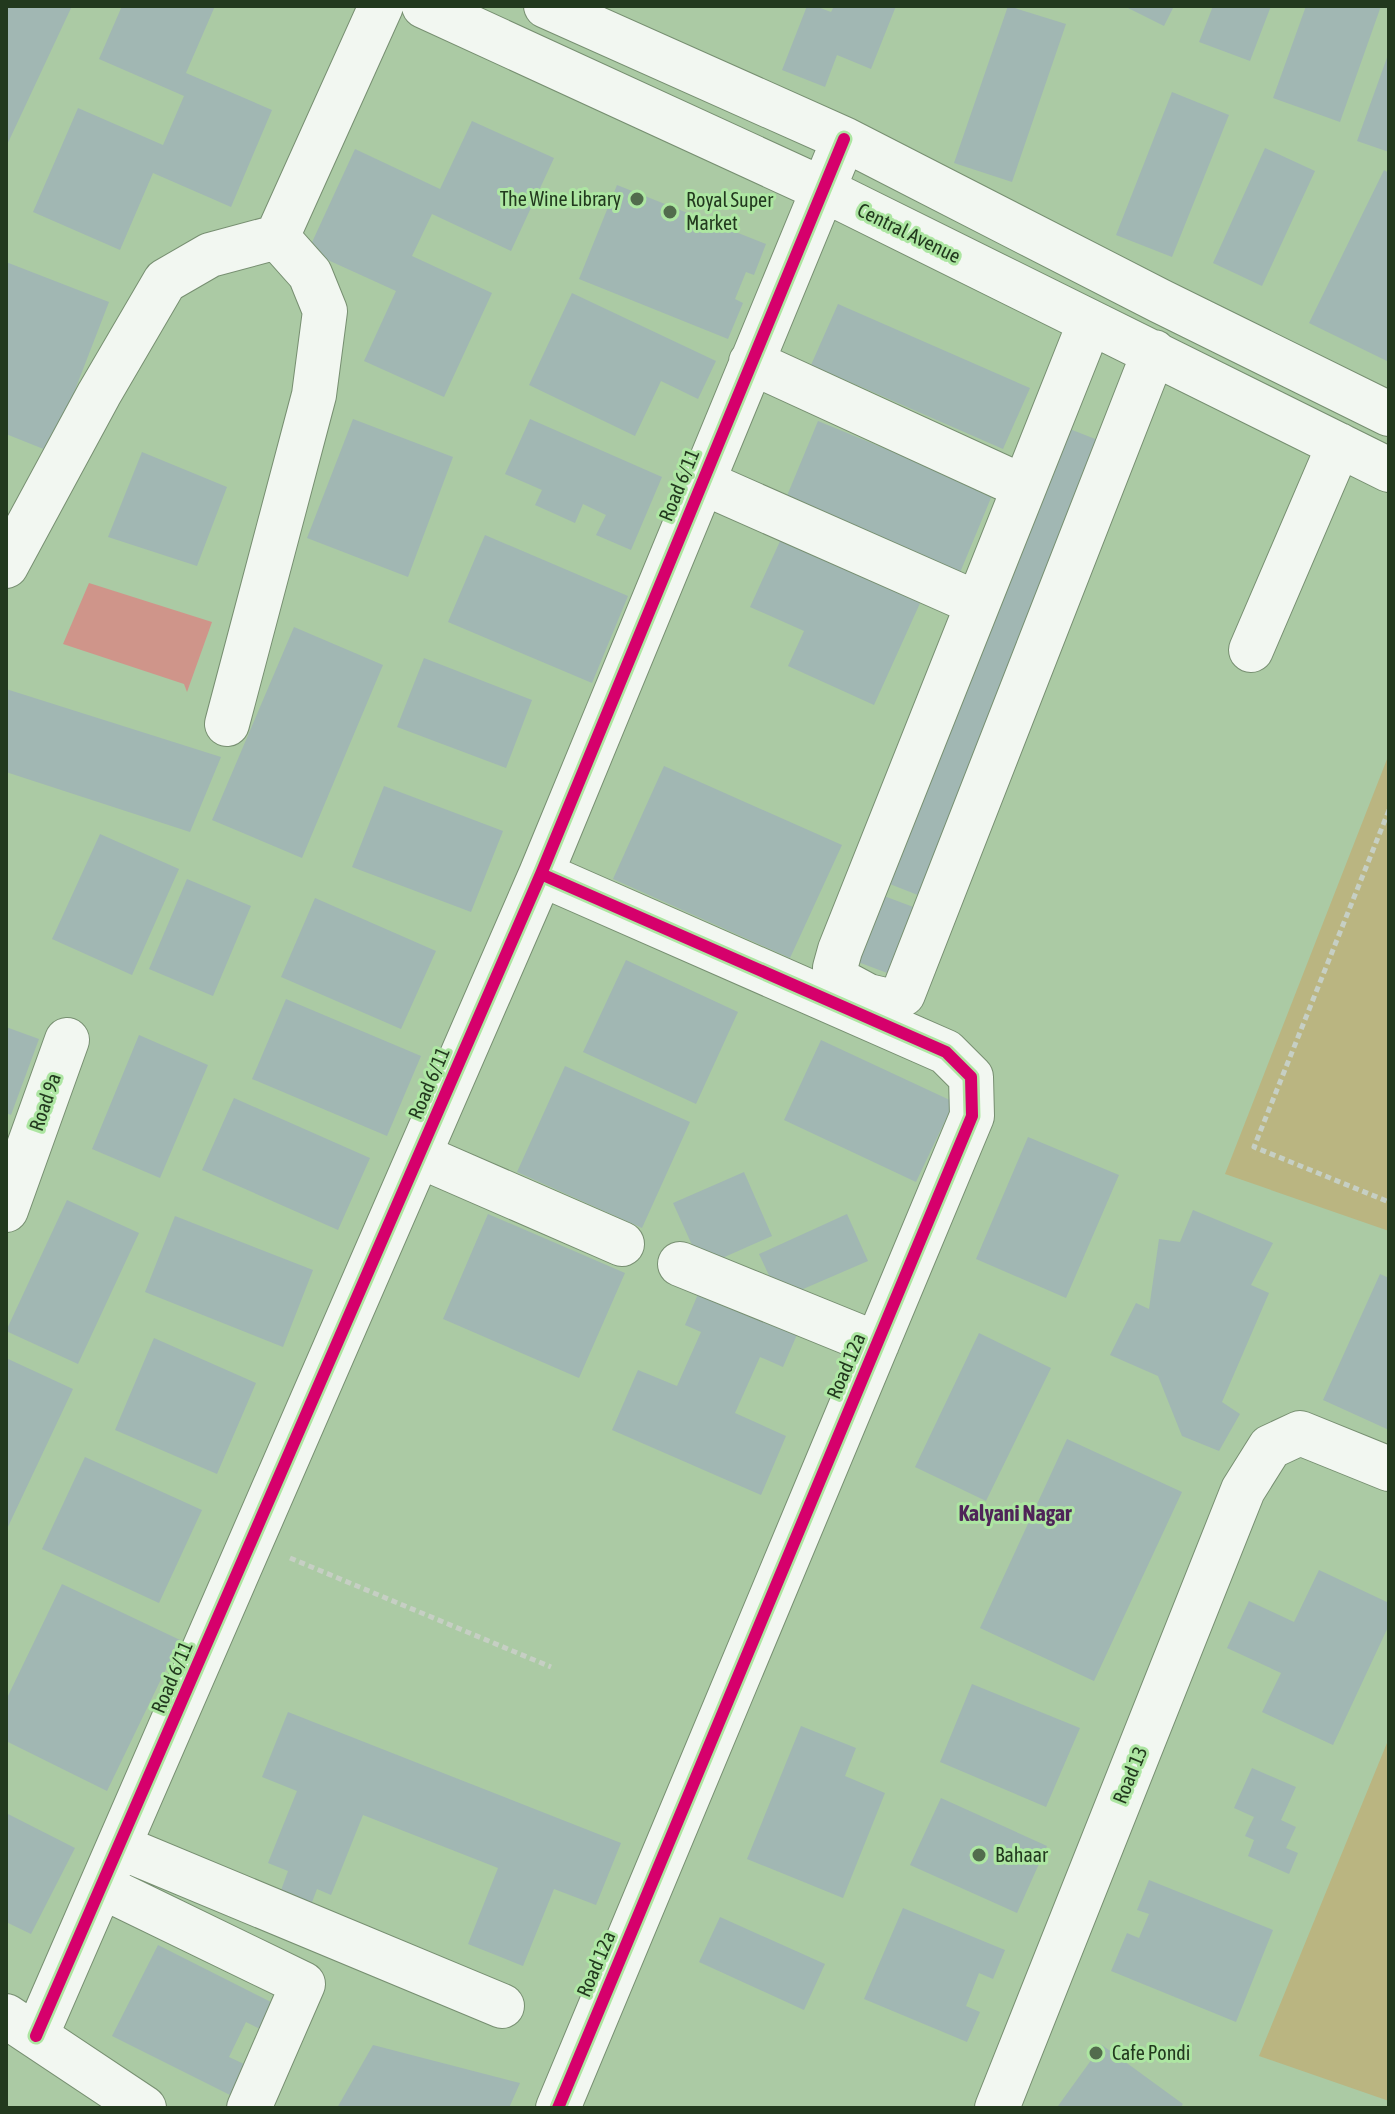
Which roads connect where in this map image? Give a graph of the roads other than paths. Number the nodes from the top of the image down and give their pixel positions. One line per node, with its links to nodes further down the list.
1 (381, 6): 6 (street)
2 (546, 6): 4 (street)
3 (450, 11): 5 (street, Central Avenue)
4 (844, 139): 5 (street, Road 6/11); 10 (street)
5 (822, 189): 7 (street, Central Avenue); 9 (street, Road 6/11)
6 (277, 237): 15 (street); 18 (street)
7 (1090, 322): 8 (street, Central Avenue); 8 (street)
8 (1154, 352): 11 (street, Central Avenue)
9 (751, 362): 13 (street); 14 (street, Road 6/11)
10 (1389, 414)
11 (1339, 445): 12 (street, Central Avenue); 17 (street)
12 (1389, 470)
13 (1004, 478)
14 (702, 482): 16 (street); 19 (street, Road 6/11)
15 (6, 566)
16 (958, 595)
17 (1251, 650)
18 (227, 724)
19 (541, 874): 21 (street, Road 6/11); 26 (street, Road 12a)
20 (67, 1040): 22 (street, Road 9a)
21 (420, 1156): 24 (street); 28 (street, Road 6/11)
22 (14, 1166): 23 (street, Road 9a)
23 (6, 1210)
24 (622, 1244)
25 (680, 1264): 26 (street)
26 (877, 1344): 34 (street, Road 12a)
27 (1389, 1469): 35 (street, Road 13)
28 (120, 1847): 29 (street, Road 6/11); 30 (street)
29 (103, 1887): 31 (street, Road 6/11); 33 (street)
30 (502, 2006)
31 (21, 2026): 32 (street)
32 (144, 2108)
33 (249, 2108)
34 (558, 2108)
35 (997, 2108)

